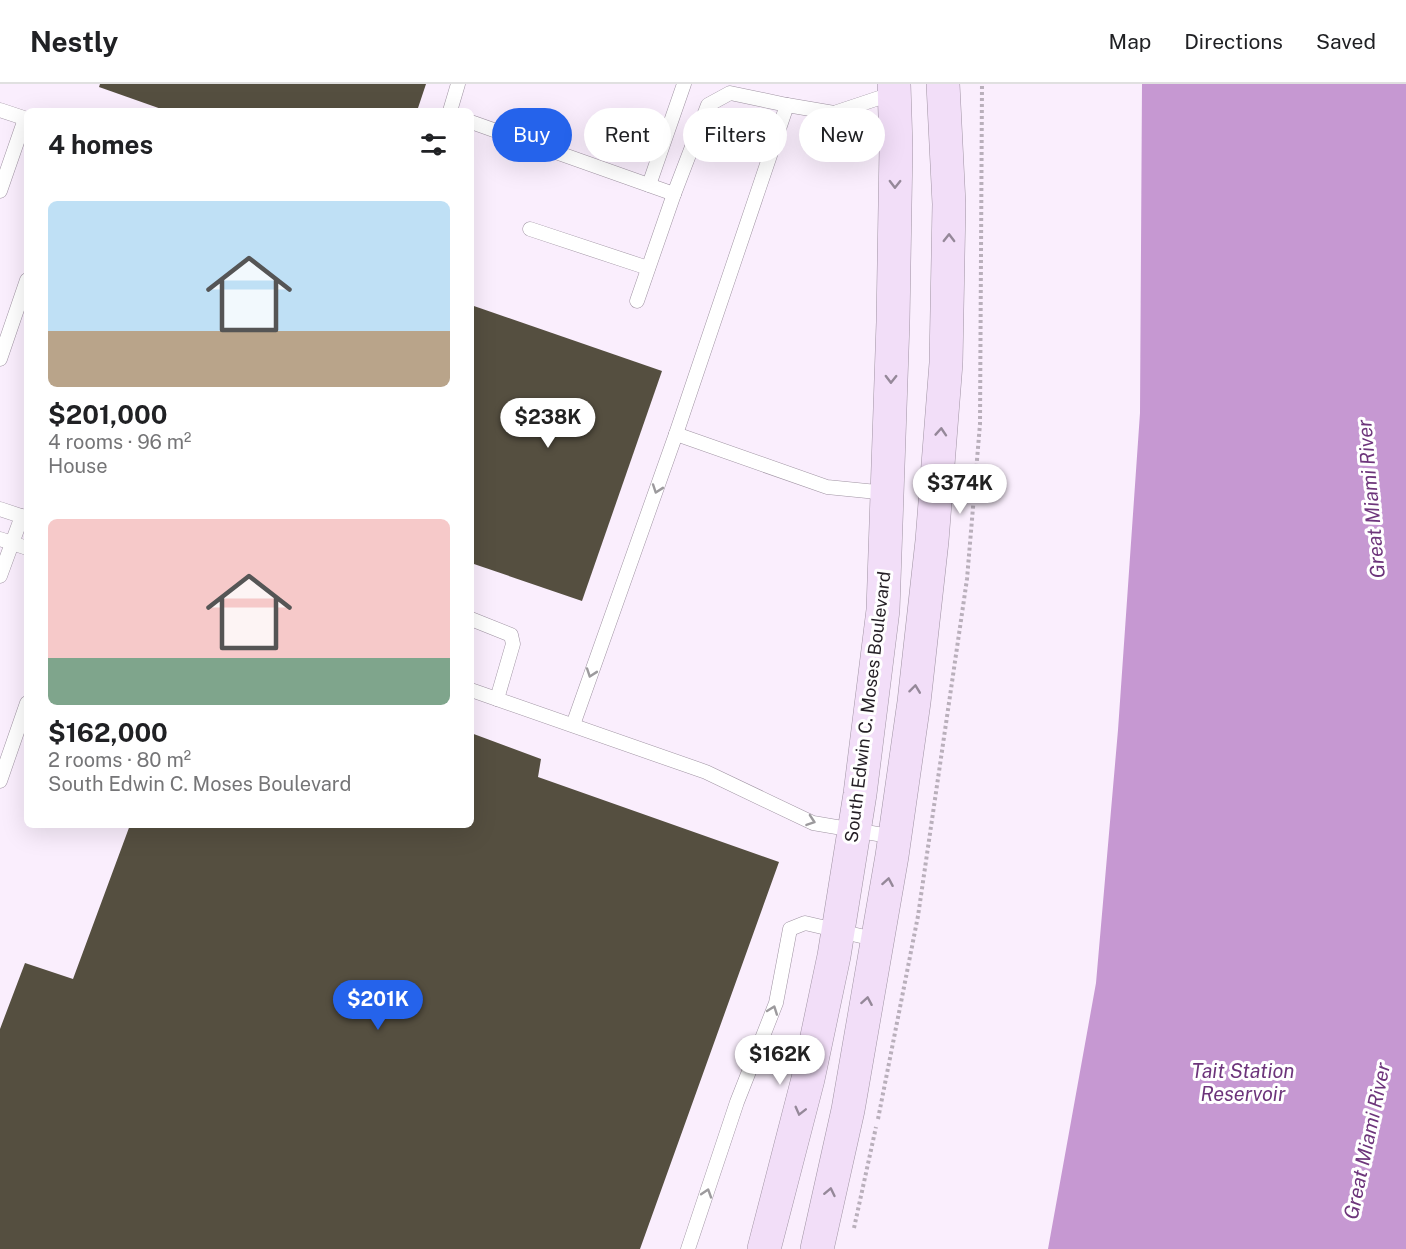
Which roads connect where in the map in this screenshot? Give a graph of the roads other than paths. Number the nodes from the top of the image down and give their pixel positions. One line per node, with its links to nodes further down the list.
1 (458, 84): 6 (lane)
2 (684, 84): 11 (lane)
3 (943, 84): 33 (main road, one-way to 3)
4 (894, 88): 5 (lane); 20 (main road, South Edwin C. Moses Boulevard, one-way to 20)
5 (787, 105): 13 (lane); 19 (lane)
6 (451, 108)
7 (0, 110): 8 (lane)
8 (24, 118)
9 (474, 123): 11 (lane)
10 (24, 125): 12 (lane)
11 (649, 186): 13 (lane)
12 (0, 191)
13 (674, 194): 15 (lane)
14 (530, 229): 15 (lane)
15 (648, 268): 17 (lane)
16 (24, 289): 18 (lane)
17 (637, 301)
18 (0, 359)
19 (676, 434): 20 (lane); 30 (lane, one-way to 30)
20 (889, 493): 32 (main road, South Edwin C. Moses Boulevard)
21 (0, 509): 22 (lane)
22 (24, 517): 23 (lane)
23 (6, 541): 24 (lane); 25 (lane)
24 (24, 547)
25 (0, 576)
26 (474, 620): 28 (lane)
27 (474, 691): 28 (lane)
28 (497, 699): 30 (lane)
29 (24, 712): 31 (lane)
30 (573, 725): 32 (lane, one-way to 32)
31 (0, 781)
32 (854, 830): 33 (lane); 34 (main road, South Edwin C. Moses Boulevard)
33 (895, 837): 35 (main road, one-way to 33)
34 (838, 931): 35 (lane); 36 (lane, one-way to 34); 37 (main road, South Edwin C. Moses Boulevard, one-way to 37)
35 (878, 940): 38 (main road, one-way to 35)
36 (688, 1249)
37 (764, 1249)
38 (817, 1249)

